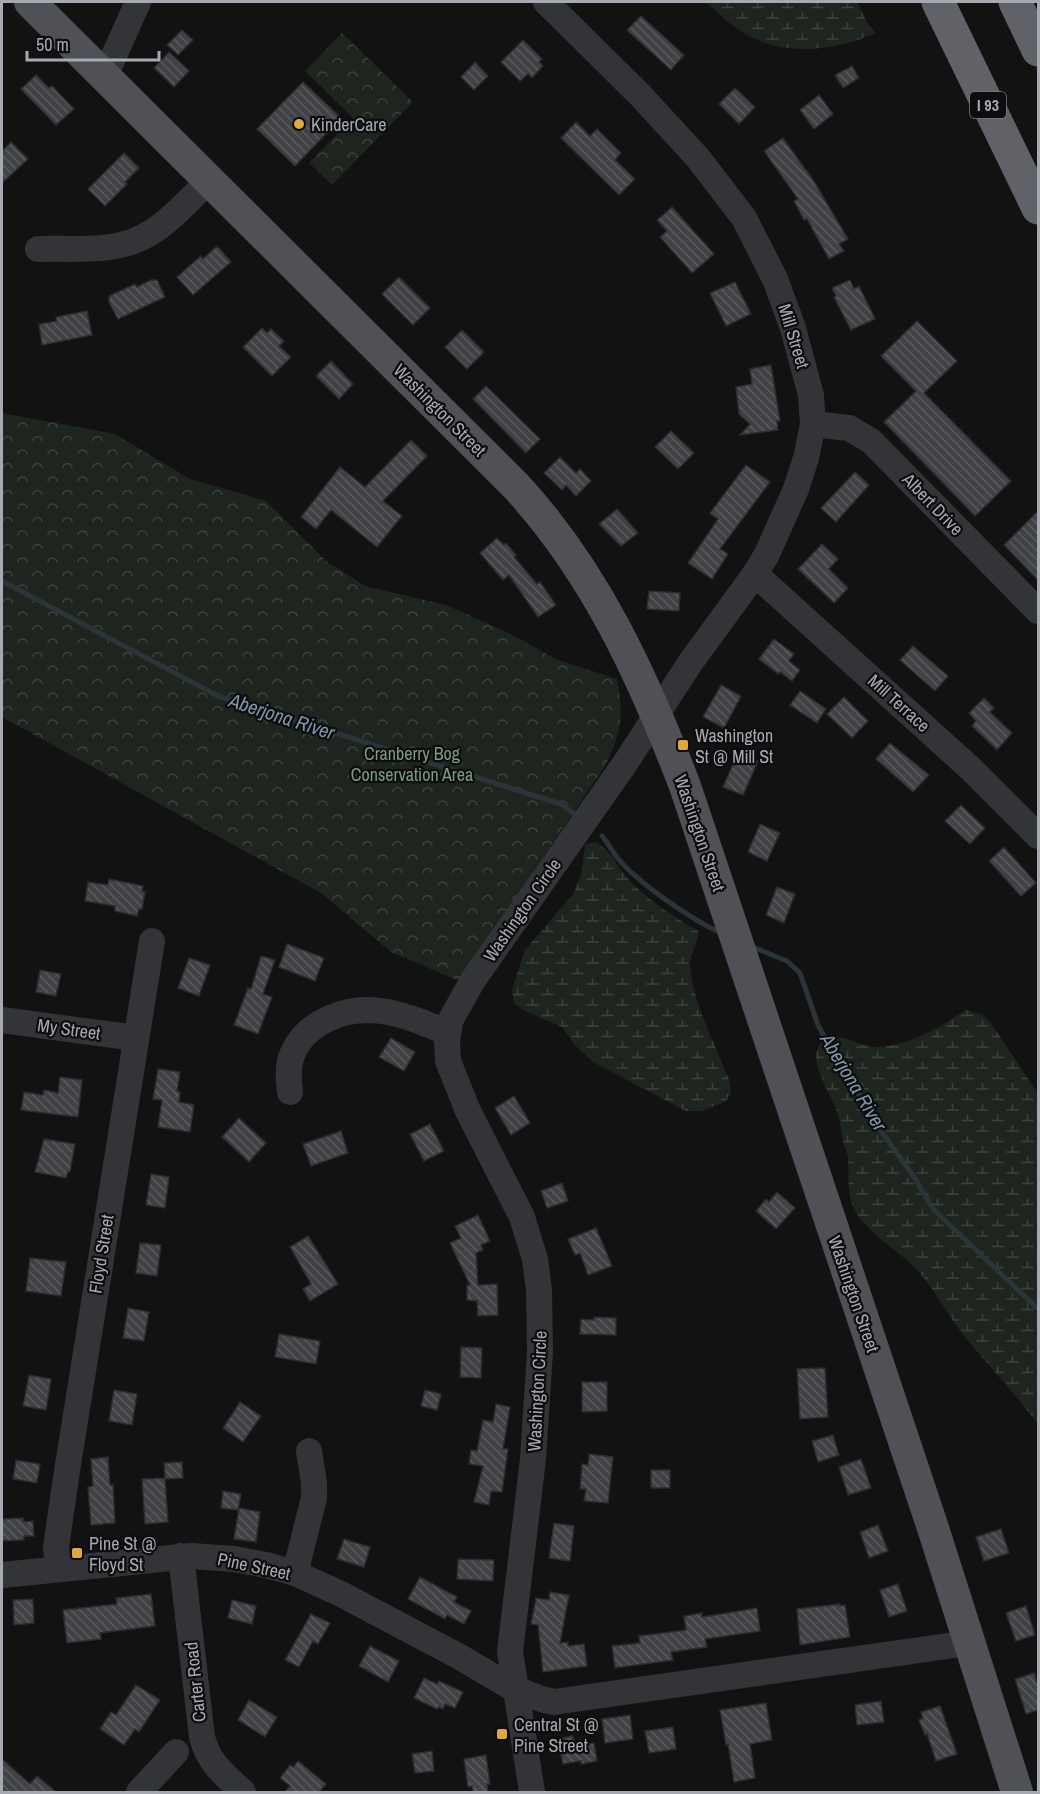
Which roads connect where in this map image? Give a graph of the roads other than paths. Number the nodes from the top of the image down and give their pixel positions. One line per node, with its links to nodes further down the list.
1 (30, 2): 7 (main road, Washington Street)
2 (138, 2): 7 (street)
3 (546, 2): 11 (street, Mill Street)
4 (938, 2): 9 (highway, I 93)
5 (1015, 2): 6 (highway)
6 (1038, 50)
7 (105, 76): 8 (main road, Washington Street)
8 (210, 180): 10 (street); 14 (main road, Washington Street)
9 (1038, 208)
10 (38, 249)
11 (813, 424): 12 (street, Mill Street); 13 (street, Albert Drive)
12 (755, 574): 14 (street, Mill Street); 15 (street, Mill Terrace)
13 (1038, 612)
14 (657, 712): 18 (street, Washington Circle); 26 (main road, Washington Street)
15 (1038, 836)
16 (152, 941): 19 (street, Floyd Street)
17 (2, 1020): 19 (street, My Street)
18 (448, 1033): 20 (street); 27 (street, Washington Circle)
19 (136, 1038): 23 (street, Floyd Street)
20 (290, 1092)
21 (309, 1451): 24 (street)
22 (181, 1556): 23 (street, Pine Street); 24 (street, Pine Street); 30 (street, Carter Road)
23 (58, 1568): 25 (street, Pine Street)
24 (295, 1573): 27 (street, Pine Street)
25 (2, 1575)
26 (969, 1643): 27 (street); 32 (main road, Washington Street)
27 (515, 1689): 31 (street, Washington Circle)
28 (176, 1752): 29 (street)
29 (139, 1792)
30 (243, 1792)
31 (532, 1792)
32 (1017, 1792)

